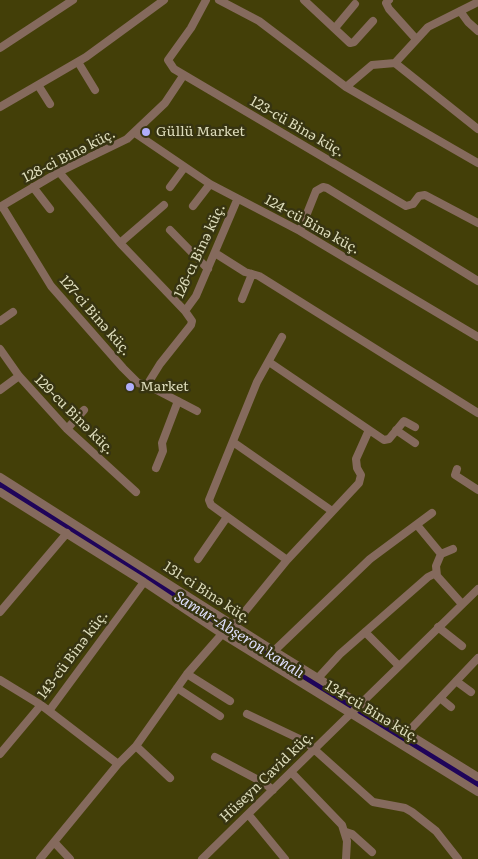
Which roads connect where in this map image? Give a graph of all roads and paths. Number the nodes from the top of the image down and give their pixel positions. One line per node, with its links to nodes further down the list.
1 (73, 0): 14 (street)
2 (164, 0): 15 (street)
3 (206, 0): 17 (street, 123-cü Binə küç.)
4 (218, 0): 19 (street)
5 (304, 0): 11 (street)
6 (389, 0): 13 (street)
7 (478, 2): 9 (street)
8 (355, 4): 11 (street)
9 (460, 11): 12 (street); 13 (street)
10 (372, 21): 11 (street)
11 (334, 28)
12 (478, 31)
13 (416, 39): 16 (street)
14 (0, 48)
15 (78, 62): 18 (street); 20 (street)
16 (395, 64): 19 (street); 23 (street)
17 (183, 76): 24 (street, 128-ci Binə küç.); 36 (street, 123-cü Binə küç.)
18 (38, 85): 21 (street); 22 (street)
19 (346, 87): 25 (street)
20 (95, 90)
21 (50, 104)
22 (0, 107)
23 (478, 129)
24 (135, 133): 26 (street, 124-cü Binə küç.); 27 (street, 128-ci Binə küç.)
25 (478, 163)
26 (184, 168): 28 (street, 124-cü Binə küç.); 30 (street)
27 (59, 172): 29 (street, 128-ci Binə küç.); 39 (street)
28 (210, 184): 31 (street, 124-cü Binə küç.); 34 (street)
29 (33, 187): 33 (street, 128-ci Binə küç.); 35 (street)
30 (170, 187)
31 (238, 200): 38 (street, 124-cü Binə küç.); 40 (street, 126-cı Binə küç.)
32 (164, 205): 39 (street)
33 (1, 206): 53 (street, 127-ci Binə küç.)
34 (193, 206)
35 (50, 209)
36 (478, 223)
37 (170, 230): 41 (street)
38 (300, 231): 43 (street); 49 (street, 124-cü Binə küç.)
39 (120, 243): 45 (street)
40 (215, 253): 41 (street, 126-cı Binə küç.); 42 (street)
41 (208, 269): 45 (street, 126-cı Binə küç.)
42 (252, 274): 44 (street); 58 (street)
43 (478, 281)
44 (242, 299)
45 (185, 311): 53 (street, 126-cı Binə küç.)
46 (13, 312): 47 (street)
47 (0, 321)
48 (282, 337): 51 (street)
49 (478, 337)
50 (0, 350): 52 (street, 129-cu Binə küç.)
51 (268, 362): 61 (street); 63 (street)
52 (19, 376): 54 (street); 60 (street, 129-cu Binə küç.)
53 (147, 385): 55 (street, 127-ci Binə küç.)
54 (0, 390)
55 (178, 401): 57 (street, 127-ci Binə küç.); 65 (street)
56 (84, 410): 60 (street)
57 (197, 410)
58 (478, 413)
59 (415, 427): 62 (street)
60 (67, 429): 70 (street, 129-cu Binə küç.)
61 (369, 430): 62 (street); 71 (street)
62 (396, 430): 64 (street)
63 (233, 442): 71 (street); 73 (street)
64 (415, 443)
65 (156, 468)
66 (457, 469): 68 (street)
67 (0, 477): 85 (street, 131-ci Binə küç.)
68 (478, 490)
69 (0, 492): 75 (street, 134-cü Binə küç.)
70 (136, 492)
71 (332, 511): 79 (street)
72 (432, 513): 74 (street)
73 (227, 517): 78 (street); 79 (street)
74 (417, 525): 77 (street); 90 (street)
75 (68, 533): 81 (street, 134-cü Binə küç.); 84 (street)
76 (453, 549): 77 (street)
77 (441, 554): 80 (street)
78 (198, 559)
79 (287, 560): 85 (street)
80 (436, 573): 83 (street); 87 (street)
81 (144, 582): 88 (street, 134-cü Binə küç.); 104 (street, 143-cü Binə küç.)
82 (478, 588): 83 (street)
83 (462, 604): 86 (street)
84 (0, 612)
85 (234, 624): 90 (street, 131-ci Binə küç.)
86 (438, 627): 89 (street); 92 (street)
87 (365, 632): 92 (street); 94 (street)
88 (222, 634): 93 (street); 105 (street, 134-cü Binə küç.)
89 (462, 646)
90 (274, 651): 94 (street, 131-ci Binə küç.)
91 (478, 658): 96 (street)
92 (399, 666): 101 (street)
93 (187, 674): 97 (street); 100 (street)
94 (318, 678): 101 (street, 131-ci Binə küç.)
95 (0, 680): 102 (street)
96 (456, 681): 98 (street); 99 (street)
97 (177, 688): 107 (street); 109 (street)
98 (471, 692)
99 (440, 698): 103 (street); 108 (street)
100 (230, 701)
101 (360, 703): 105 (street, Hüseyn Cavid küç.); 108 (street, 131-ci Binə küç.)
102 (41, 705): 104 (street, 143-cü Binə küç.); 111 (street, 143-cü Binə küç.)
103 (451, 707)
104 (49, 711): 113 (street)
105 (351, 713): 110 (street, Hüseyn Cavid küç.); 118 (street, 134-cü Binə küç.)
106 (247, 714): 110 (street)
107 (220, 716)
108 (408, 733): 115 (street, 131-ci Binə küç.)
109 (136, 746): 113 (street); 116 (street)
110 (314, 749): 114 (street, Hüseyn Cavid küç.); 128 (street)
111 (0, 754)
112 (216, 757): 117 (street)
113 (118, 764): 121 (street)
114 (291, 772): 117 (street, Hüseyn Cavid küç.); 120 (street)
115 (478, 777)
116 (170, 778)
117 (273, 790): 119 (street, Hüseyn Cavid küç.)
118 (478, 792)
119 (248, 814): 125 (street, Hüseyn Cavid küç.); 126 (street)
120 (346, 832): 122 (street); 127 (street)
121 (55, 843): 123 (street); 124 (street)
122 (372, 852)
123 (40, 859)
124 (70, 859)
125 (202, 859)
126 (284, 859)
127 (346, 859)
128 (458, 859)

